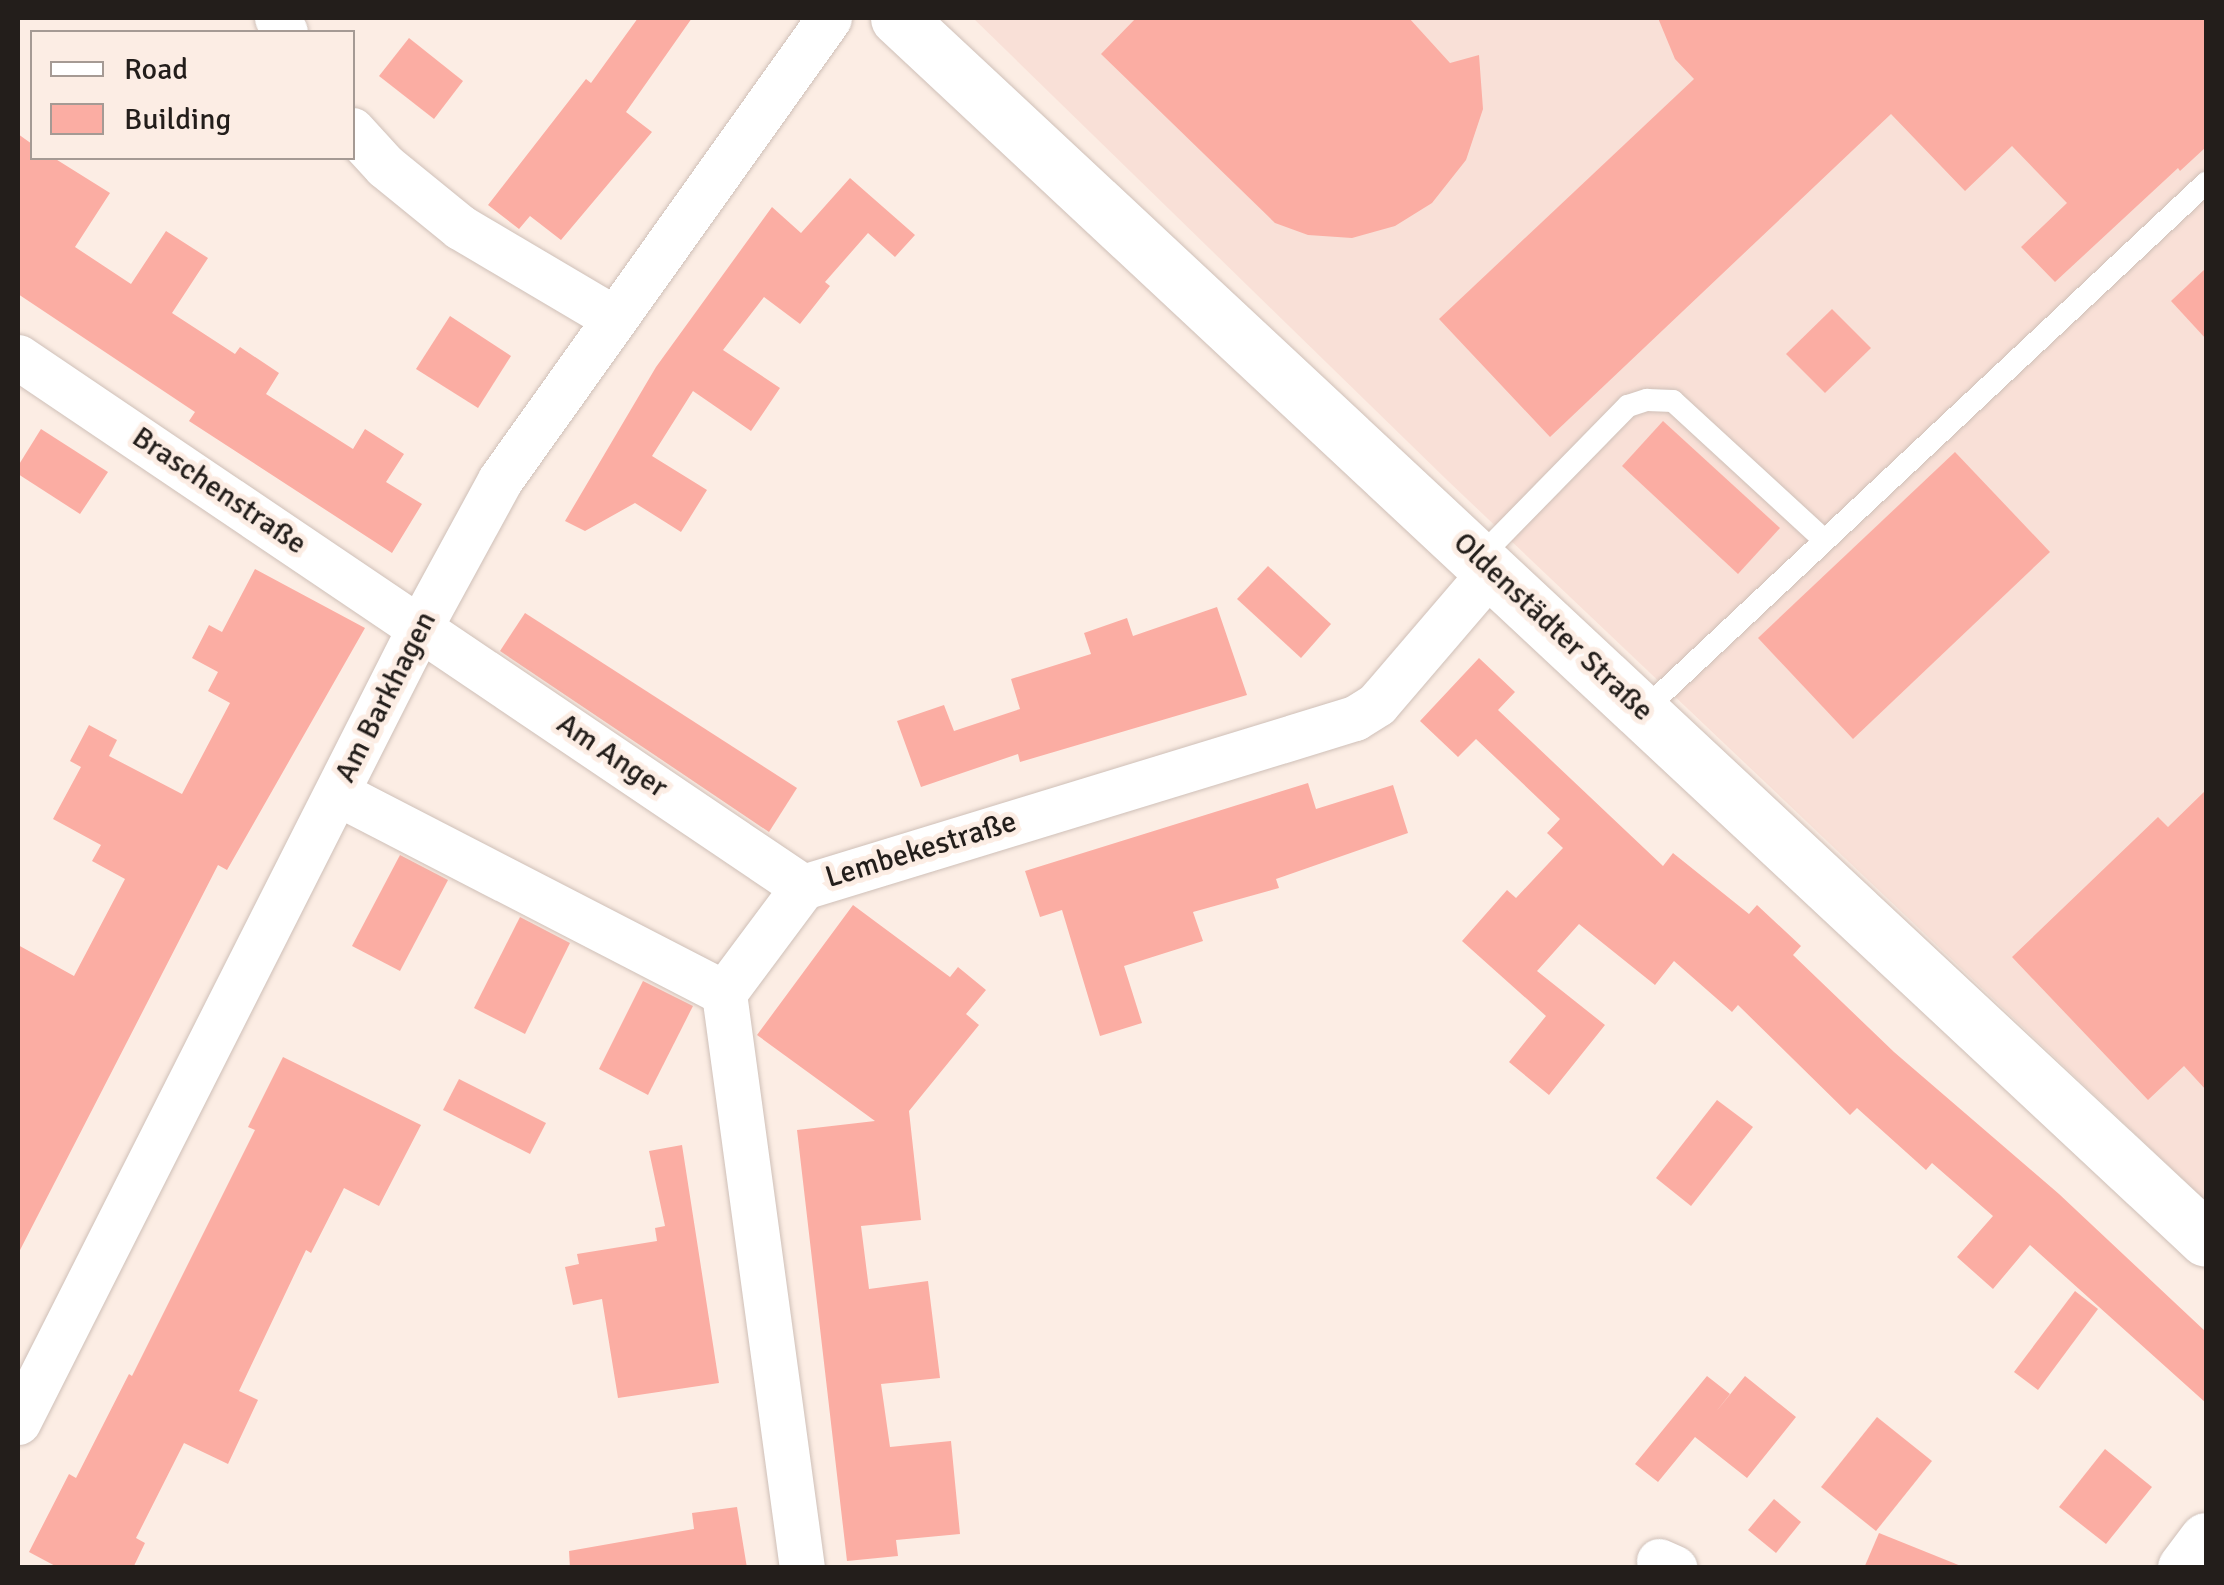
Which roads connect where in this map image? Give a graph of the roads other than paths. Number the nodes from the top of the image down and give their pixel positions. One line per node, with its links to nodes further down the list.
1 (829, 18): 5 (street, Am Barkhagen)
2 (898, 18): 8 (street, Oldenstädter Straße)
3 (355, 133): 5 (street)
4 (2206, 184): 7 (lane)
5 (614, 318): 9 (street, Am Barkhagen)
6 (18, 357): 9 (street, Braschenstraße)
7 (1824, 540): 8 (lane); 10 (lane)
8 (1486, 564): 10 (street, Oldenstädter Straße); 12 (street, Lembekestraße)
9 (421, 626): 11 (street, Am Barkhagen); 12 (street, Am Anger)
10 (1643, 712): 14 (street, Oldenstädter Straße)
11 (337, 793): 13 (street); 15 (street, Am Barkhagen)
12 (803, 886): 13 (street, Lembekestraße)
13 (724, 993): 17 (street)
14 (2206, 1239)
15 (18, 1422)
16 (2206, 1540): 18 (street)
17 (802, 1568)
18 (2185, 1568)

